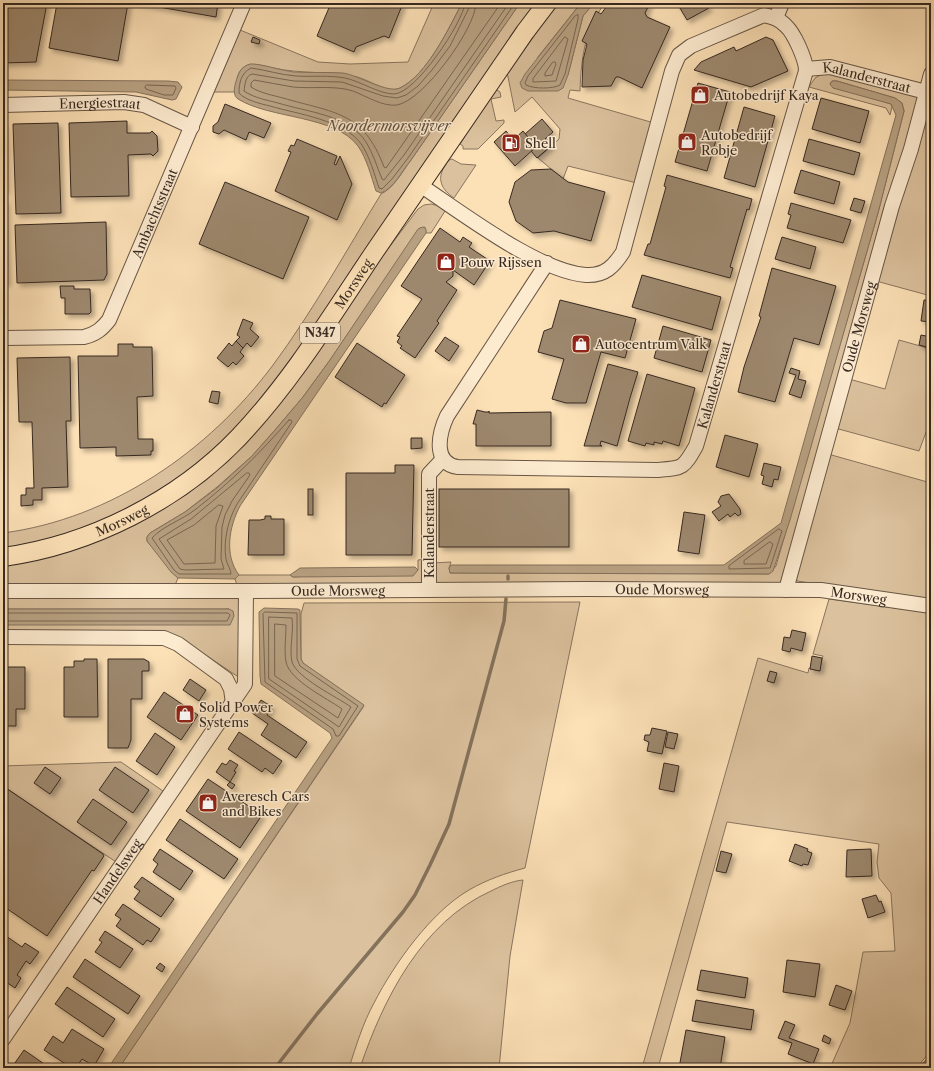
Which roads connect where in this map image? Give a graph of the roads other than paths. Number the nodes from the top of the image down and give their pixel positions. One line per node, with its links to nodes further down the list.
1 (244, 3): 9 (street, Ambachtsstraat)
2 (547, 3): 10 (main road, Morsweg / N347)
3 (782, 3): 4 (street)
4 (776, 18): 5 (street, Kalanderstraat); 11 (street)
5 (806, 69): 7 (street, Kalanderstraat); 13 (street, Kalanderstraat)
6 (931, 74): 7 (street, Oude Morsweg)
7 (926, 92): 16 (street, Oude Morsweg)
8 (3, 105): 9 (street, Energiestraat)
9 (192, 127): 12 (street, Ambachtsstraat)
10 (420, 185): 11 (street); 14 (main road, Morsweg / N347)
11 (547, 263): 13 (street)
12 (3, 338)
13 (444, 459): 15 (street, Kalanderstraat)
14 (3, 557)
15 (429, 590): 16 (street, Oude Morsweg); 18 (street, Oude Morsweg)
16 (786, 590): 19 (street, Morsweg)
17 (3, 591): 18 (street, Oude Morsweg)
18 (246, 591): 21 (street, Handelsweg)
19 (931, 606)
20 (3, 637): 21 (street)
21 (233, 703): 22 (street, Handelsweg)
22 (3, 1040)

